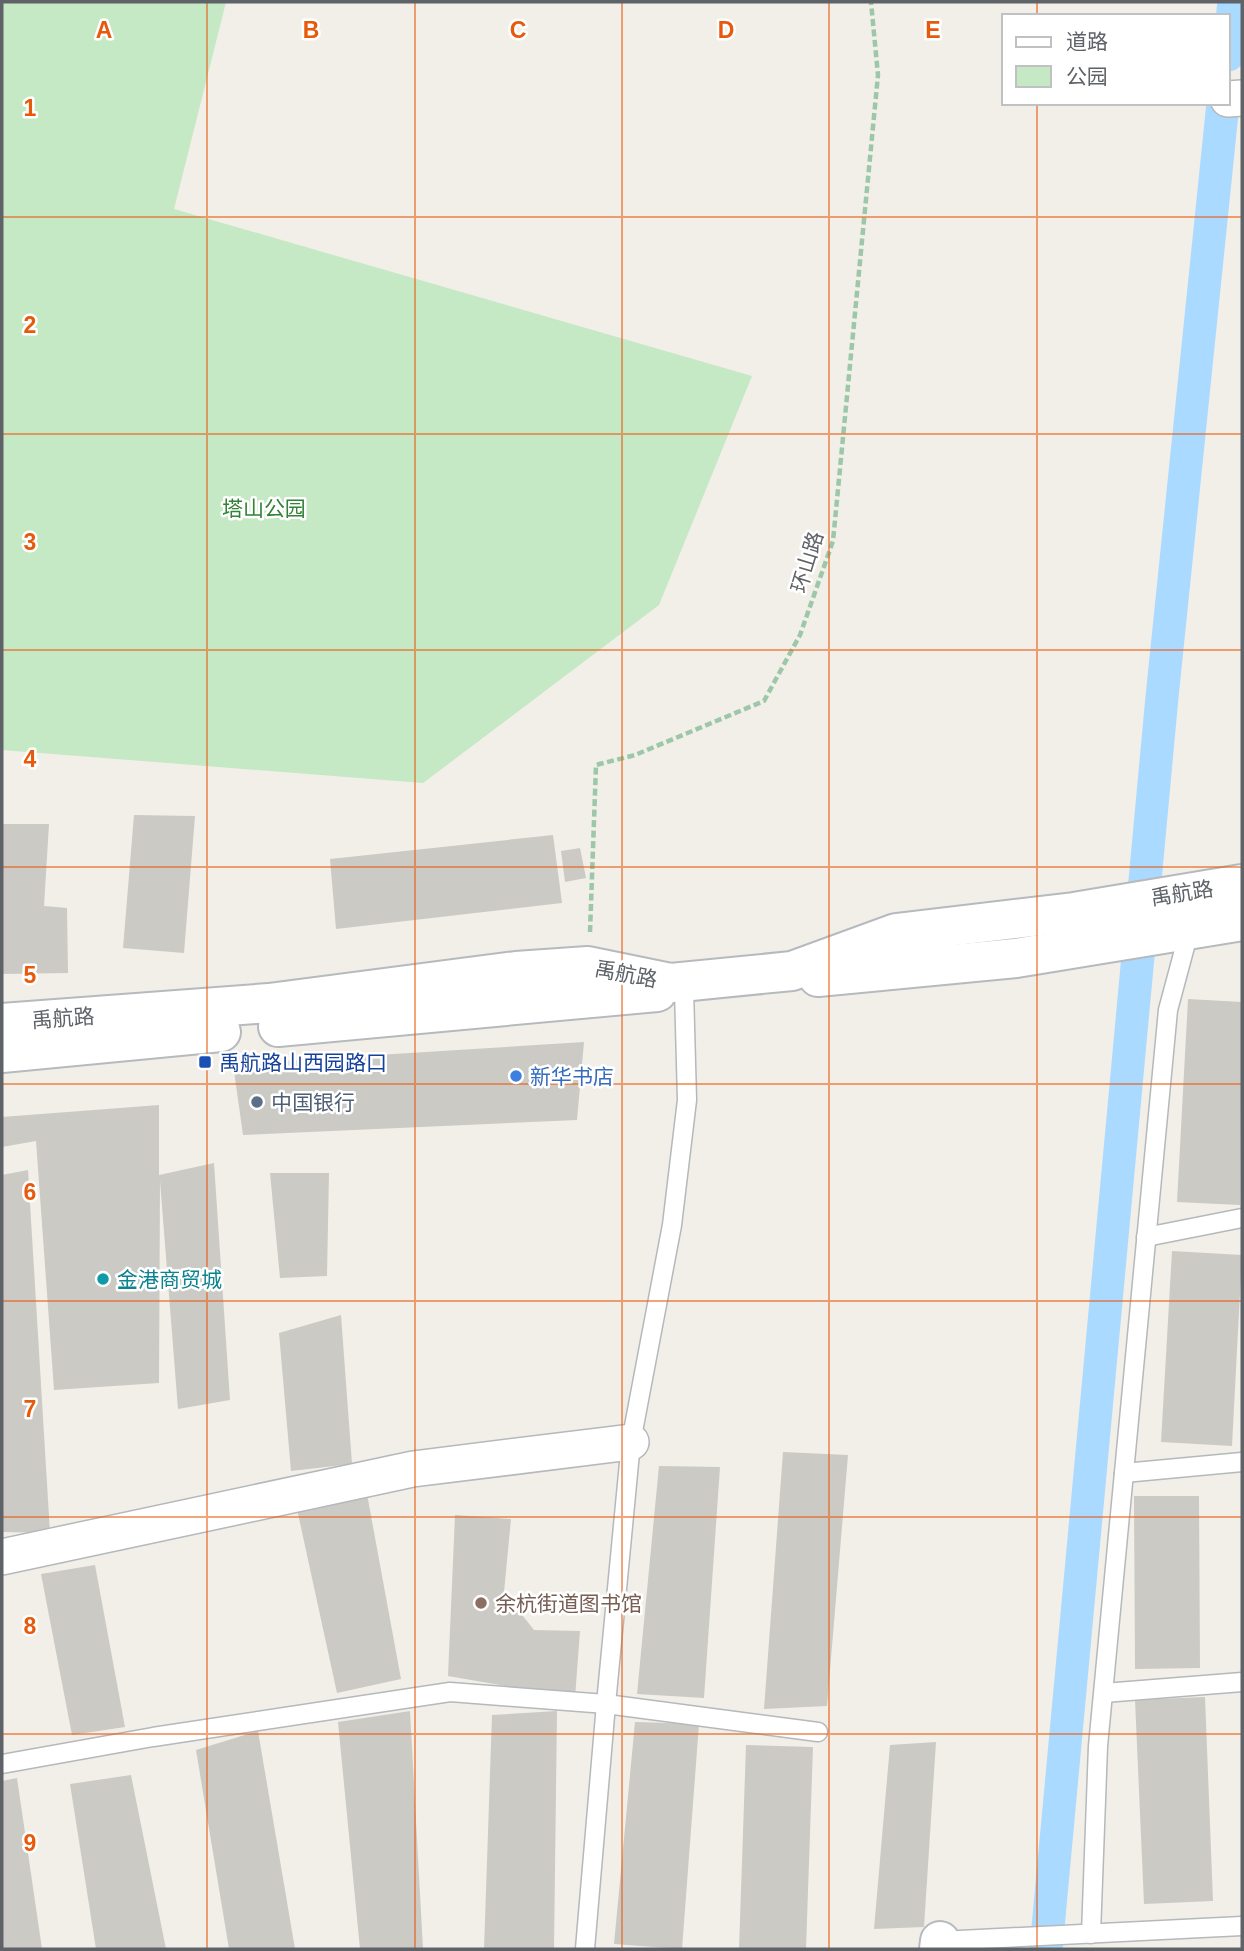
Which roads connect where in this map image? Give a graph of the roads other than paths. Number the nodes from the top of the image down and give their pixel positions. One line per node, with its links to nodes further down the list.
1 (1242, 884): 2 (main road, 禹航路)
2 (1189, 911): 3 (main road, 禹航路); 4 (main road, 禹航路); 5 (main road, 禹航路); 8 (lane)
3 (1242, 921)
4 (684, 989): 6 (main road, 禹航路); 9 (lane)
5 (2, 1023)
6 (2, 1053)
7 (1242, 1218): 8 (lane)
8 (1146, 1237): 11 (lane)
9 (631, 1442): 12 (street); 15 (lane)
10 (1242, 1462): 11 (lane)
11 (1124, 1473): 14 (lane)
12 (2, 1557)
13 (1242, 1682): 14 (lane)
14 (1104, 1693): 19 (lane)
15 (606, 1704): 16 (lane); 17 (lane); 21 (lane)
16 (818, 1732)
17 (2, 1764)
18 (1242, 1926): 19 (lane)
19 (1082, 1934): 20 (lane)
20 (940, 1945)
21 (585, 1949)

